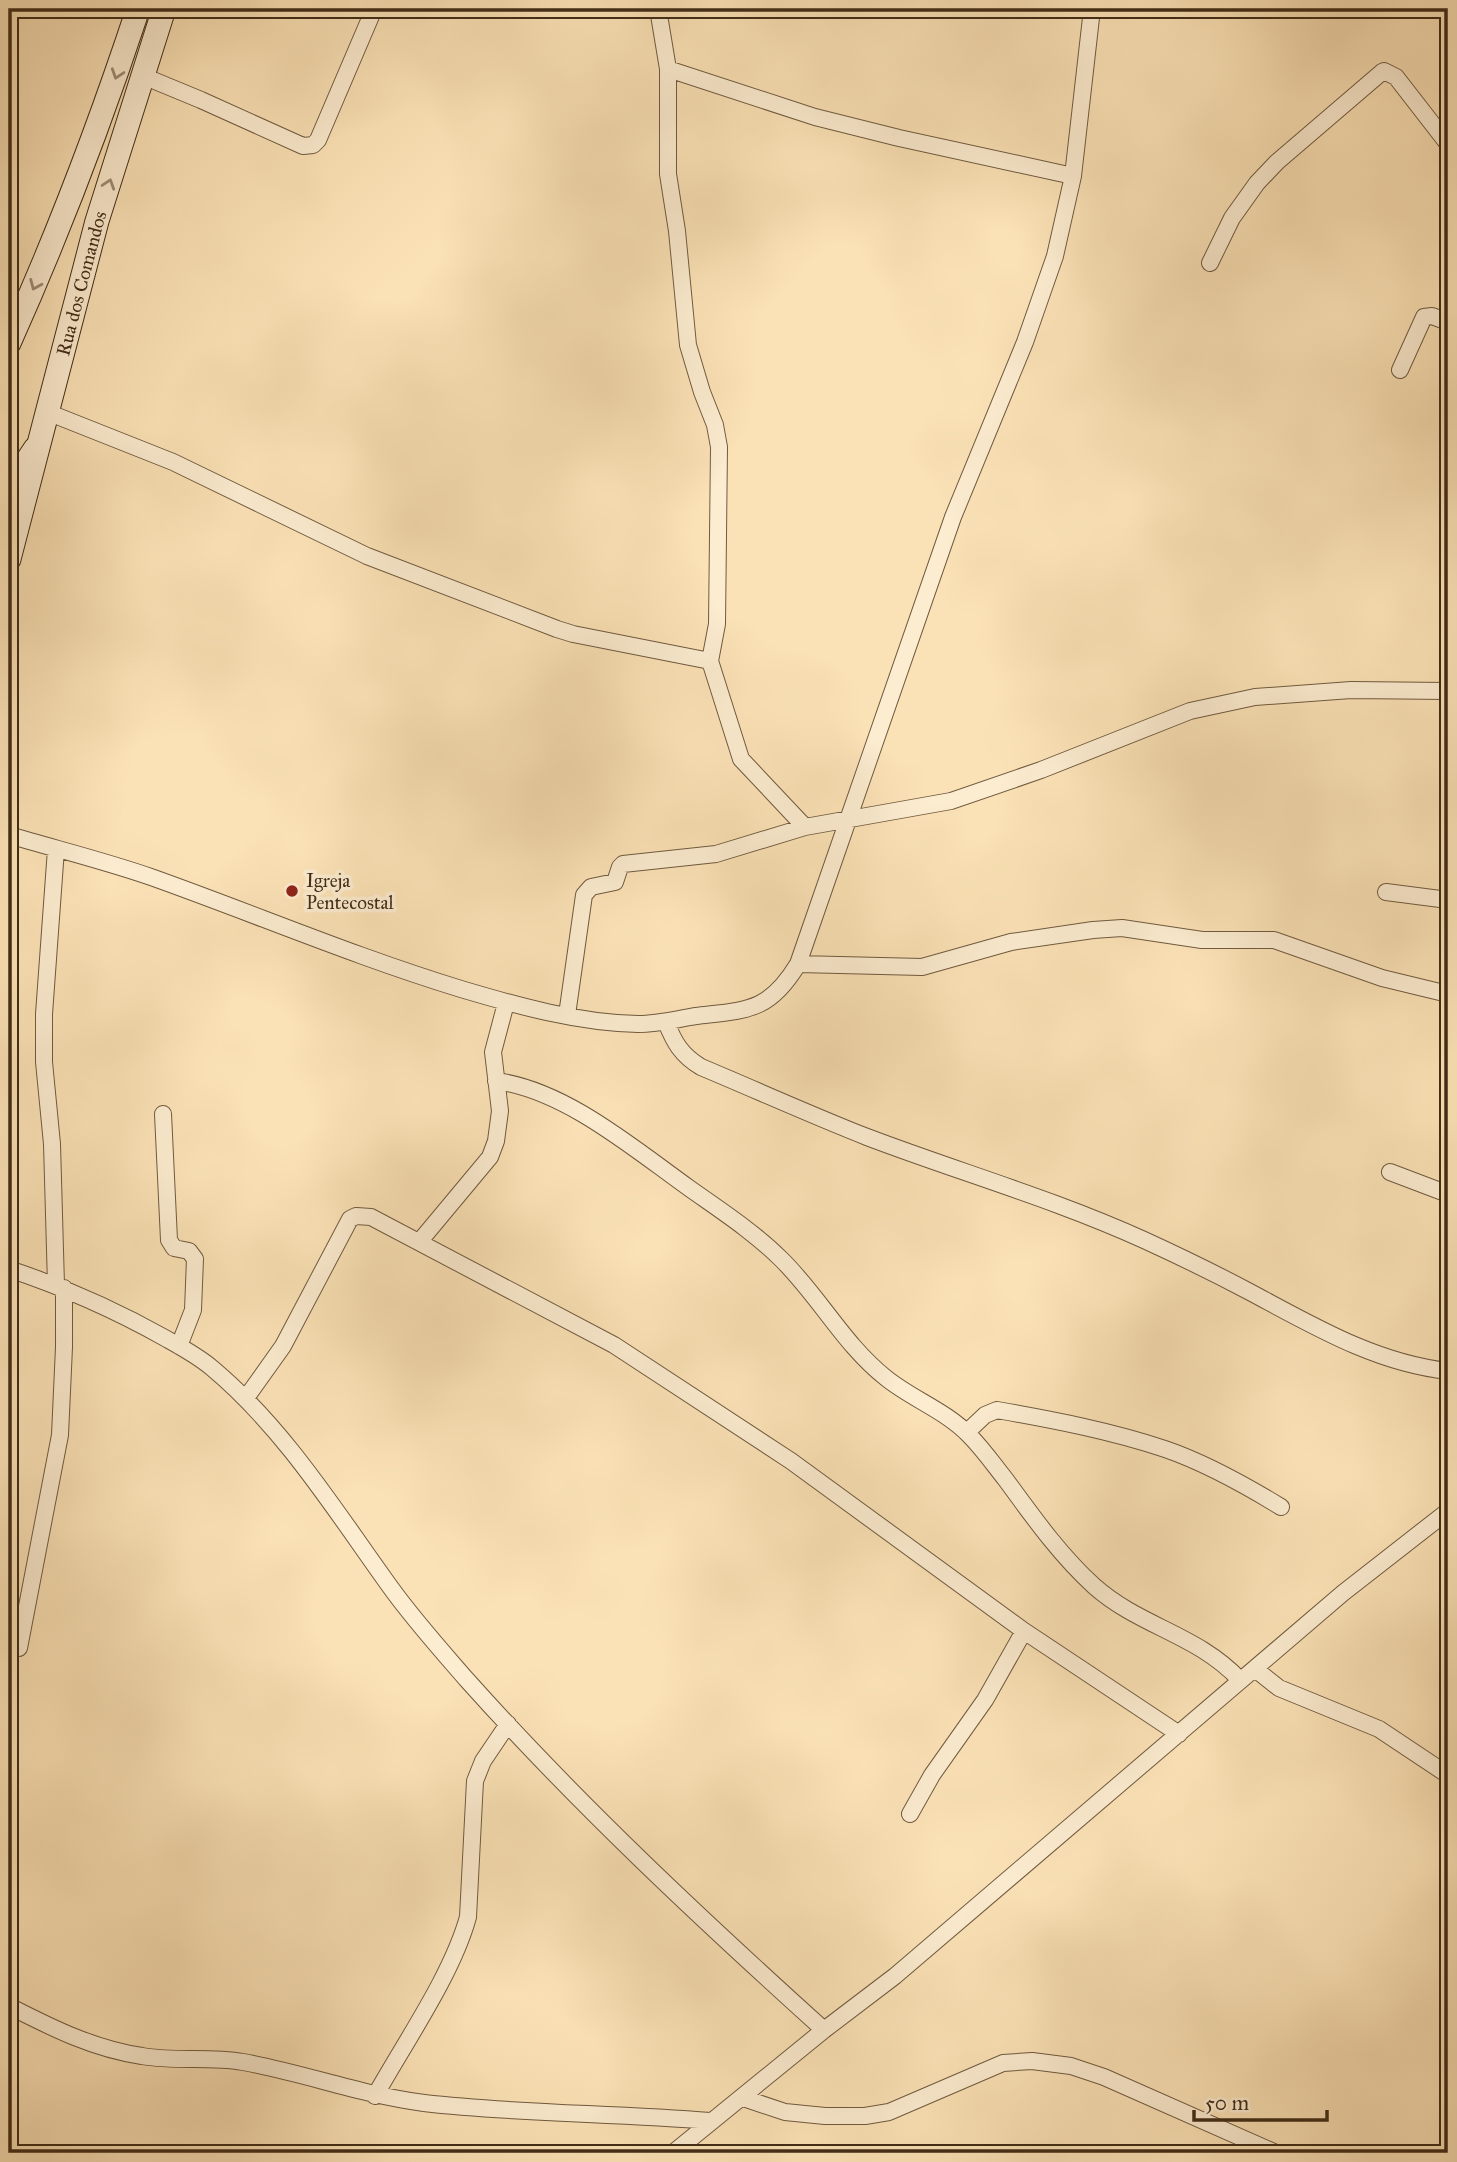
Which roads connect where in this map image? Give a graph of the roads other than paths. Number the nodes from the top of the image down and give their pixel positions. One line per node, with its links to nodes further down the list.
1 (138, 9): 12 (main road, Rua dos Comandos, one-way to 12)
2 (164, 9): 7 (main road, Rua dos Comandos)
3 (373, 9): 7 (street)
4 (658, 9): 6 (street)
5 (1092, 9): 9 (street)
6 (668, 69): 9 (street); 18 (street)
7 (143, 76): 14 (main road, Rua dos Comandos, one-way to 7)
8 (1448, 144): 10 (street)
9 (1073, 176): 20 (street)
10 (1210, 263)
11 (1448, 322): 13 (street)
12 (9, 342)
13 (1400, 370)
14 (47, 412): 15 (main road, Rua dos Comandos); 18 (street)
15 (40, 439): 16 (main road); 17 (main road, Rua dos Comandos)
16 (9, 476)
17 (9, 557)
18 (710, 661): 21 (street)
19 (1448, 691): 20 (street)
20 (849, 820): 21 (street); 26 (street)
21 (805, 827): 29 (street)
22 (9, 835): 23 (street)
23 (56, 849): 28 (street); 37 (street)
24 (1386, 892): 25 (street)
25 (1448, 900)
26 (798, 964): 27 (street); 30 (street)
27 (1448, 994)
28 (506, 1003): 29 (street); 31 (street)
29 (568, 1015): 30 (street)
30 (666, 1022): 39 (street)
31 (496, 1080): 35 (street); 41 (street)
32 (163, 1114): 38 (street)
33 (1390, 1172): 34 (street)
34 (1448, 1194)
35 (420, 1241): 40 (street); 44 (street)
36 (9, 1269): 37 (street)
37 (60, 1287): 38 (street); 45 (street)
38 (180, 1346): 40 (street)
39 (1448, 1371)
40 (246, 1398): 48 (street)
41 (967, 1432): 42 (street); 47 (street)
42 (1281, 1507)
43 (1448, 1511): 46 (street)
44 (1024, 1631): 49 (street); 51 (street)
45 (19, 1647)
46 (1255, 1668): 47 (street); 50 (street)
47 (1240, 1680): 49 (street)
48 (508, 1724): 53 (street); 54 (street)
49 (1179, 1734): 53 (street)
50 (1448, 1775)
51 (910, 1814)
52 (9, 2006): 54 (street)
53 (824, 2030): 55 (street)
54 (375, 2096): 56 (street)
55 (743, 2098): 56 (street); 58 (street)
56 (710, 2121): 57 (street)
57 (673, 2153)
58 (1276, 2153)

